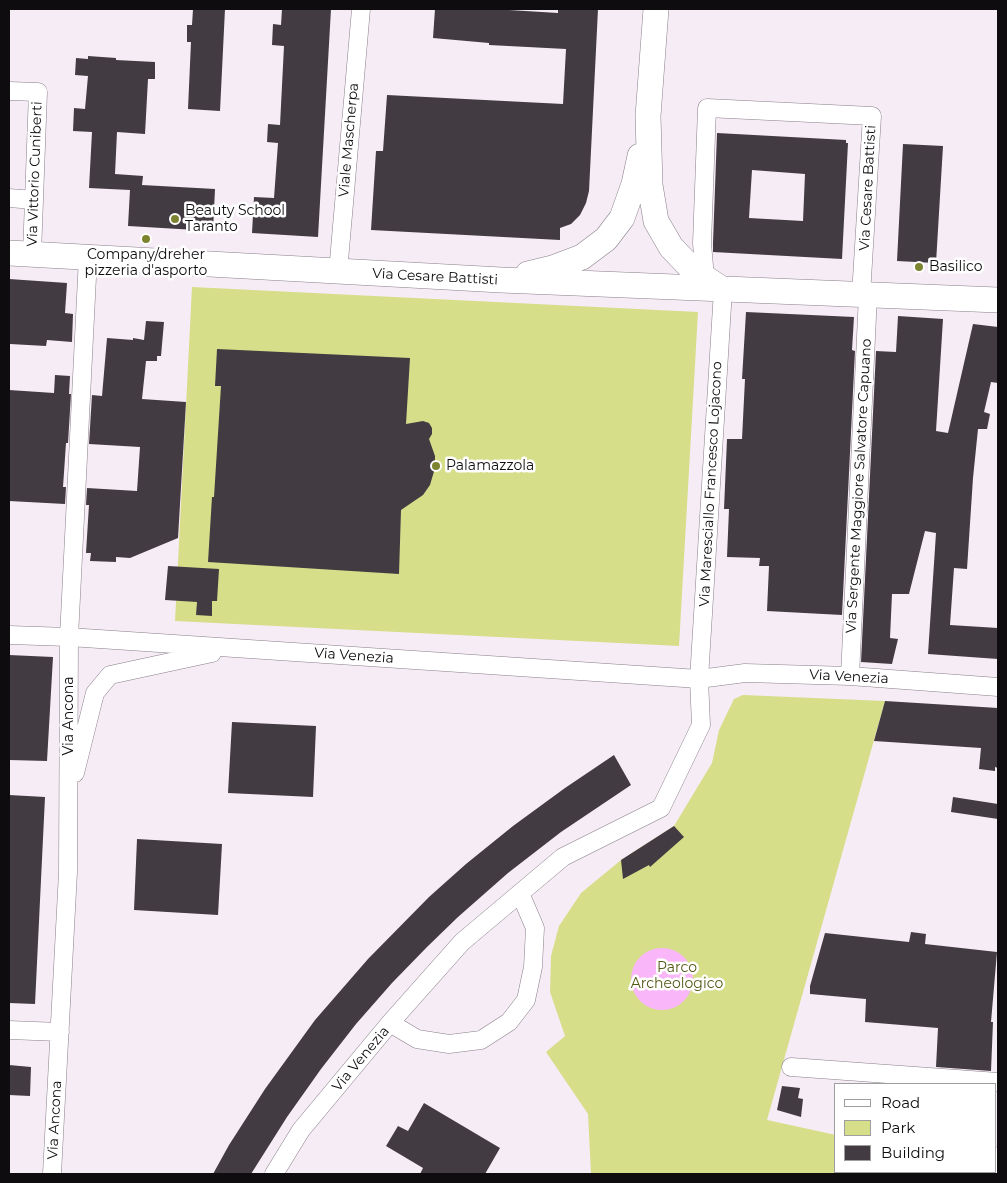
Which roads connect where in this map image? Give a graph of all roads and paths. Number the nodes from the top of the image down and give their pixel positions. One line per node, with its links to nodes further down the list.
1 (360, 9): 9 (street, Viale Mascherpa)
2 (656, 9): 4 (main road)
3 (9, 91): 6 (street, Via Vittorio Cuniberti)
4 (648, 116): 10 (main road); 11 (main road)
5 (9, 198): 6 (street)
6 (34, 200): 7 (street, Via Vittorio Cuniberti)
7 (20, 254): 8 (main road, Via Cesare Battisti)
8 (88, 257): 9 (main road, Via Cesare Battisti); 15 (street, Via Ancona)
9 (338, 272): 10 (main road, Via Cesare Battisti)
10 (501, 280): 11 (main road, Via Cesare Battisti)
11 (714, 284): 12 (main road, Via Cesare Battisti); 12 (street, Via Cesare Battisti); 18 (street, Via Maresciallo Francesco Lojacono)
12 (865, 295): 13 (main road, Via Cesare Battisti); 17 (street, Via Sergente Maggiore Salvatore Capuano)
13 (998, 300)
14 (9, 635): 15 (street, Via Venezia)
15 (69, 638): 16 (street, Via Venezia); 20 (street, Via Ancona)
16 (238, 648): 18 (street, Via Venezia); 20 (street)
17 (850, 676): 18 (street, Via Venezia); 19 (street, Via Venezia)
18 (699, 679): 21 (street, Via Venezia)
19 (998, 686)
20 (69, 800): 24 (street, Via Ancona)
21 (520, 893): 22 (street, Via Venezia); 22 (street)
22 (390, 1023): 30 (street, Via Venezia)
23 (9, 1030): 24 (street)
24 (60, 1032): 29 (street, Via Ancona)
25 (791, 1067): 26 (street)
26 (998, 1082)
27 (998, 1156): 28 (street)
28 (998, 1169)
29 (52, 1174)
30 (274, 1174)

